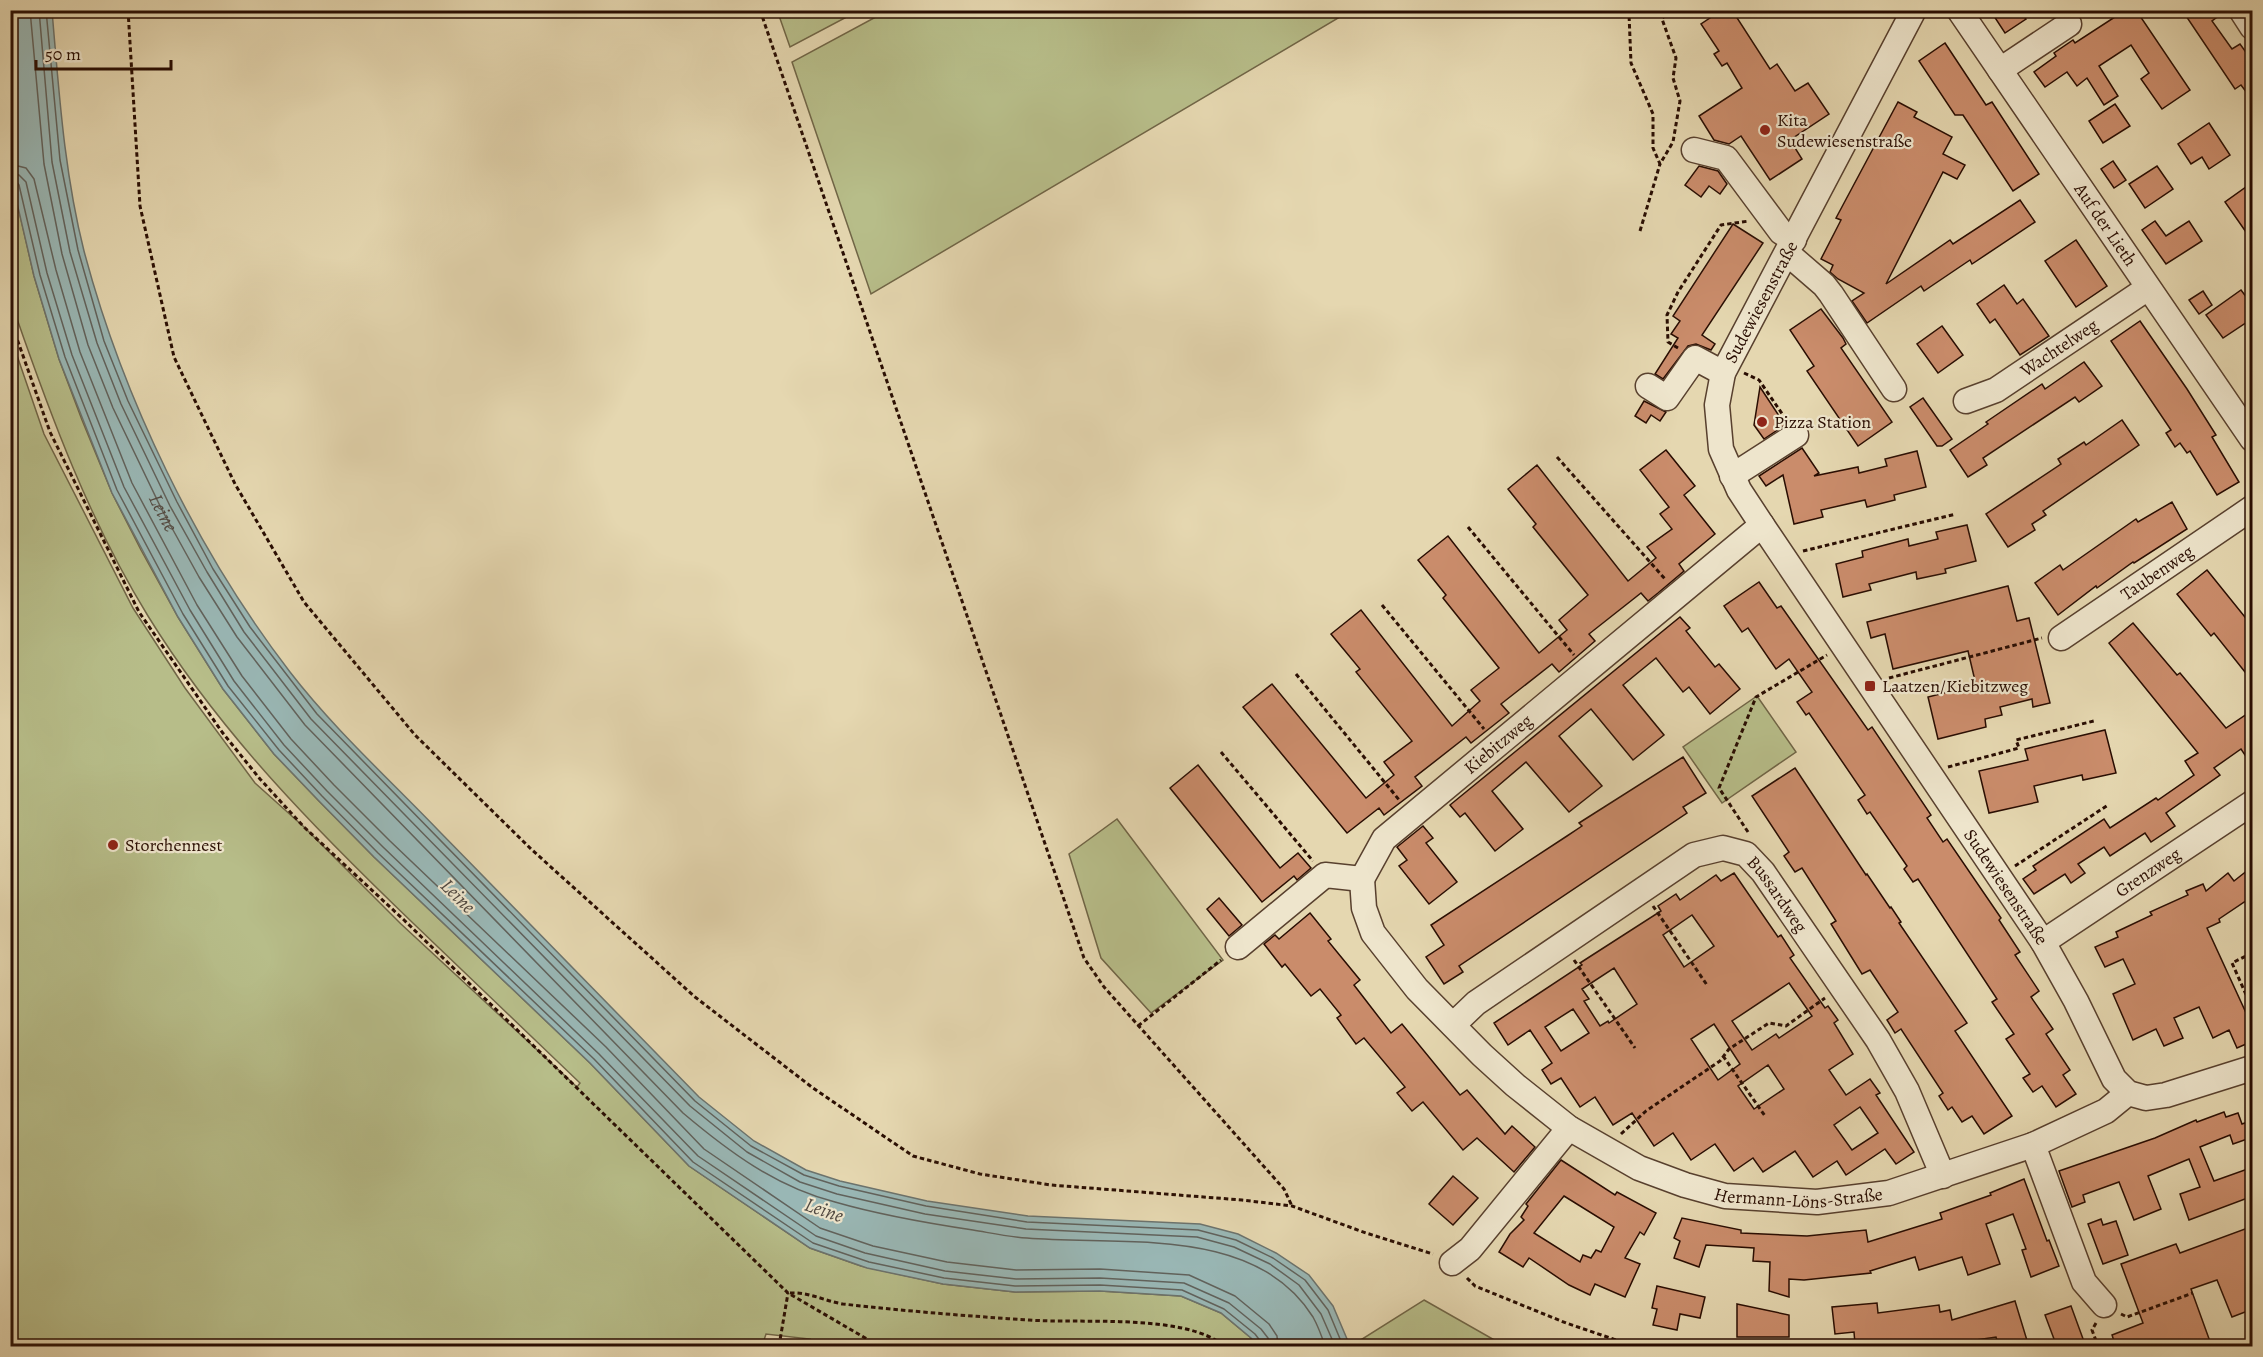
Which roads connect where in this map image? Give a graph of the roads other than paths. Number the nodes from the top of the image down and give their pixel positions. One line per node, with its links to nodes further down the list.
1 (1914, 10): 8 (street, Sudewiesenstraße)
2 (1959, 10): 6 (street, Auf der Lieth)
3 (2241, 10): 5 (street)
4 (2069, 24): 6 (street)
5 (2253, 27)
6 (2000, 70): 9 (street, Auf der Lieth)
7 (1694, 150): 8 (street)
8 (1791, 247): 10 (street, Sudewiesenstraße); 12 (street)
9 (2148, 288): 13 (street, Wachtelweg); 15 (street, Auf der Lieth)
10 (1725, 369): 11 (street); 16 (street, Sudewiesenstraße)
11 (1648, 386)
12 (1894, 389)
13 (1966, 401)
14 (1796, 435): 16 (street)
15 (2253, 439)
16 (1732, 476): 18 (street, Sudewiesenstraße)
17 (2253, 508): 19 (street, Taubenweg)
18 (1762, 525): 21 (street, Kiebitzweg); 22 (street, Sudewiesenstraße)
19 (2061, 638)
20 (2253, 803): 22 (street, Grenzweg)
21 (1362, 879): 23 (street); 24 (street, Hermann-Löns-Straße)
22 (2043, 942): 26 (street, Sudewiesenstraße)
23 (1238, 947)
24 (1453, 1024): 27 (street, Hermann-Löns-Straße); 29 (street, Bussardweg)
25 (2253, 1068): 26 (street)
26 (2128, 1093): 28 (street, Hermann-Löns-Straße)
27 (1569, 1128): 29 (street, Hermann-Löns-Straße); 30 (street)
28 (2033, 1145): 29 (street, Hermann-Löns-Straße); 31 (street)
29 (1943, 1176)
30 (1452, 1263)
31 (2104, 1305)

